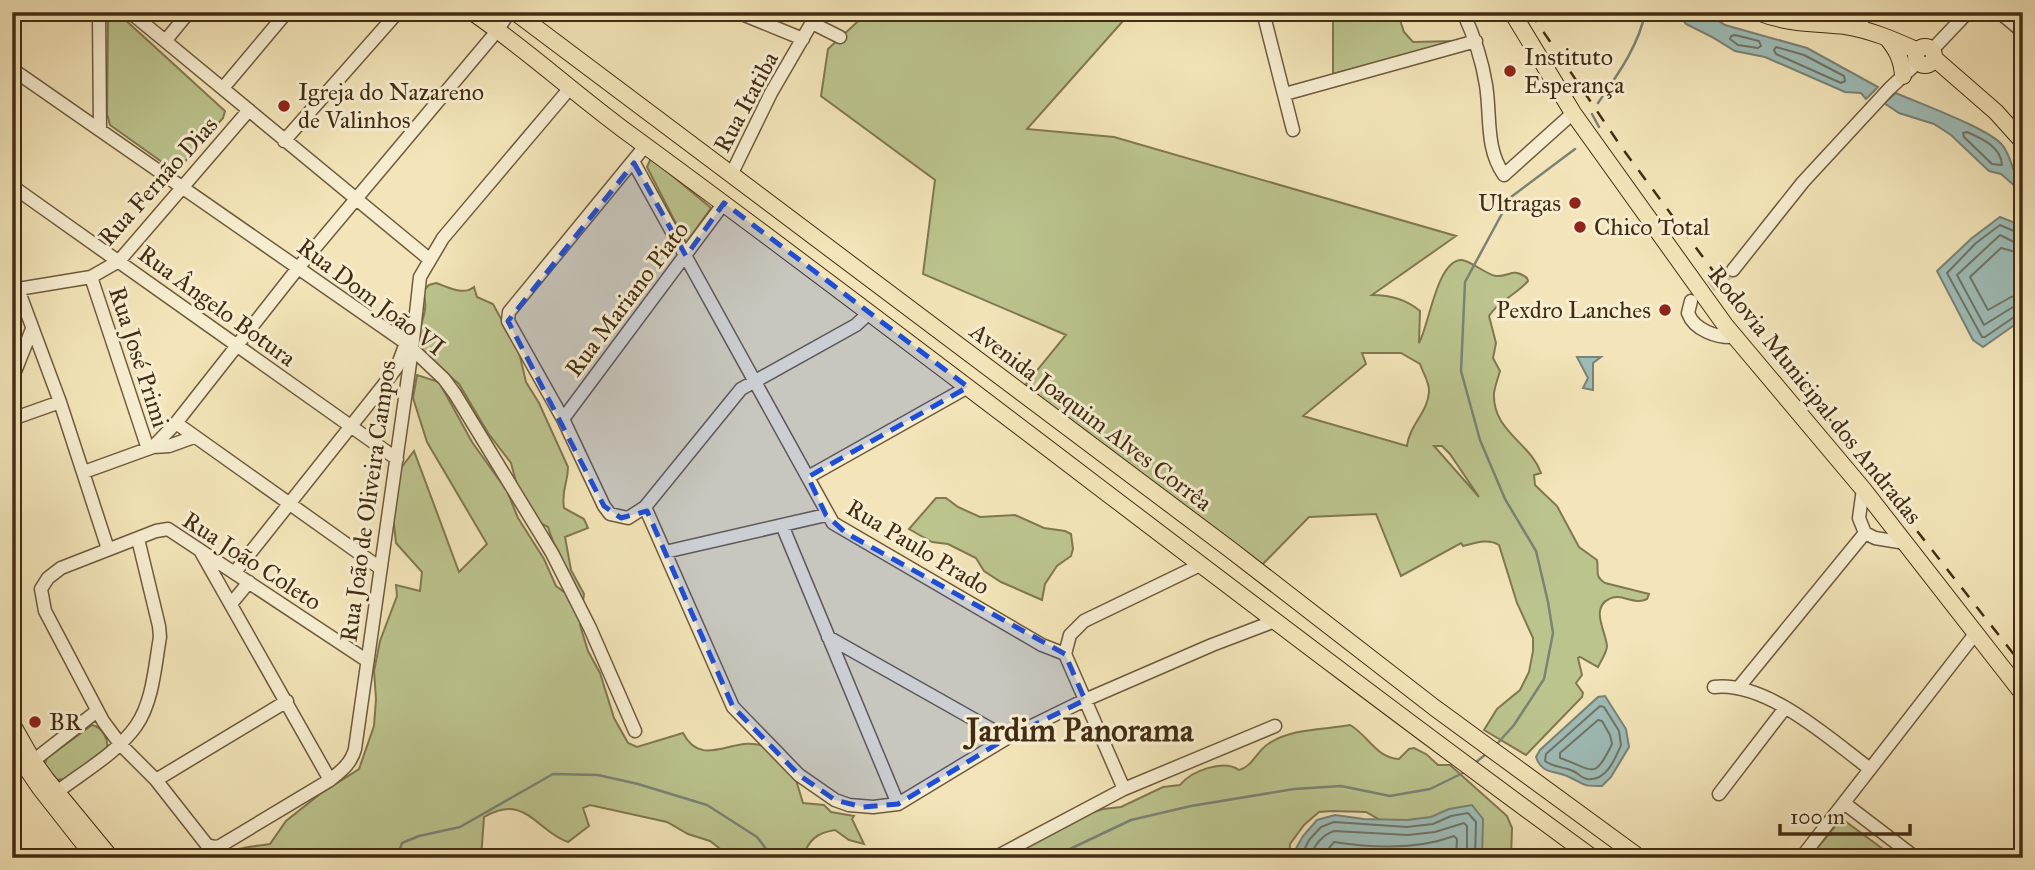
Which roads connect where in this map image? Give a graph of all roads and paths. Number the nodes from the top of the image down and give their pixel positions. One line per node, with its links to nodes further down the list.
1 (99, 12): 34 (street)
2 (130, 12): 24 (street)
3 (189, 12): 24 (street)
4 (287, 12): 29 (street)
5 (398, 12): 36 (street)
6 (472, 12): 19 (main road, Avenida Joaquim Alves Corrêa)
7 (509, 12): 19 (street)
8 (515, 12): 40 (main road, Avenida Joaquim Alves Corrêa)
9 (737, 12): 23 (street)
10 (1263, 12): 31 (street)
11 (1463, 12): 25 (street)
12 (1512, 12): 33 (main road, Rodovia Municipal dos Andradas)
13 (1758, 12): 18 (main road)
14 (1856, 12): 18 (street)
15 (1968, 12): 26 (street)
16 (1999, 12): 20 (street)
17 (815, 18): 22 (street); 23 (street, Rua Itatiba)
18 (1866, 30): 21 (main road)
19 (497, 31): 30 (main road, Avenida Joaquim Alves Corrêa); 43 (street)
20 (2023, 32)
21 (1885, 36): 26 (main road); 28 (main road)
22 (840, 37)
23 (803, 39): 40 (street, Rua Itatiba)
24 (166, 40): 29 (street)
25 (1476, 41): 31 (street); 33 (street)
26 (1925, 55): 28 (street); 37 (main road)
27 (12, 69): 34 (street, Rua Dom João VI)
28 (1903, 76): 49 (street)
29 (223, 88): 32 (street)
30 (570, 88): 38 (main road, Avenida Joaquim Alves Corrêa); 46 (street, Rua João de Oliveira Campos)
31 (1285, 94): 35 (street)
32 (249, 110): 36 (street); 42 (street, Rua Fernão Dias)
33 (1573, 113): 55 (main road, Rodovia Municipal dos Andradas)
34 (100, 130): 42 (street, Rua Dom João VI)
35 (1293, 130)
36 (284, 141): 43 (street)
37 (2023, 142)
38 (646, 145): 39 (street); 44 (main road, Avenida Joaquim Alves Corrêa)
39 (634, 163): 45 (street, Rua Paulo Prado); 63 (street)
40 (731, 175): 90 (main road, Avenida Joaquim Alves Corrêa)
41 (12, 186): 47 (street, Rua Ângelo Botura)
42 (181, 187): 47 (street, Rua Fernão Dias); 48 (street, Rua Dom João VI)
43 (355, 199): 46 (street); 48 (street)
44 (724, 203): 45 (street, Rua Mariano Piato); 53 (main road, Avenida Joaquim Alves Corrêa)
45 (687, 256): 59 (street, Rua Paulo Prado); 63 (street, Rua Mariano Piato)
46 (429, 259): 57 (street, Rua João de Oliveira Campos)
47 (119, 261): 50 (street, Rua Fernão Dias); 56 (street, Rua Ângelo Botura)
48 (298, 268): 56 (street); 57 (street, Rua Dom João VI)
49 (1733, 270)
50 (91, 277): 51 (street, Rua Fernão Dias); 67 (street, Rua José Primi)
51 (15, 289): 54 (street)
52 (1691, 301): 55 (street)
53 (870, 312): 59 (street); 60 (main road, Avenida Joaquim Alves Corrêa)
54 (32, 329): 58 (street); 61 (street)
55 (1734, 337): 71 (main road, Rodovia Municipal dos Andradas)
56 (235, 345): 64 (street); 65 (street, Rua Ângelo Botura)
57 (409, 346): 65 (street); 68 (street, Rua João de Oliveira Campos); 104 (street, Rua Dom João VI)
58 (12, 379)
59 (755, 380): 70 (street, Rua Paulo Prado); 73 (street)
60 (968, 387): 70 (street); 82 (main road, Avenida Joaquim Alves Corrêa)
61 (60, 402): 62 (street); 69 (street)
62 (12, 419)
63 (564, 419): 73 (street)
64 (176, 423): 66 (street); 67 (street)
65 (351, 427): 68 (street, Rua Ângelo Botura); 72 (street)
66 (194, 437): 67 (street); 72 (street)
67 (150, 448): 69 (street)
68 (397, 459): 83 (street, Rua João de Oliveira Campos)
69 (84, 472): 80 (street)
70 (808, 477): 74 (street, Rua Paulo Prado)
71 (1863, 489): 76 (street); 78 (main road, Rodovia Municipal dos Andradas)
72 (288, 503): 83 (street); 84 (street)
73 (645, 507): 81 (street)
74 (826, 514): 75 (street); 91 (street, Rua Paulo Prado)
75 (782, 525): 81 (street); 89 (street)
76 (1865, 533): 78 (street); 95 (street)
77 (138, 538): 79 (street, Rua João Coleto); 80 (street, Rua João Coleto); 106 (street)
78 (1905, 542): 88 (main road, Rodovia Municipal dos Andradas)
79 (199, 548): 84 (street, Rua João Coleto); 86 (street)
80 (108, 549): 100 (street, Rua João Coleto)
81 (665, 552): 117 (street)
82 (1200, 565): 87 (main road, Avenida Joaquim Alves Corrêa); 91 (street)
83 (380, 568): 92 (street, Rua João de Oliveira Campos)
84 (234, 572): 85 (street, Rua João Coleto)
85 (249, 582): 86 (street); 92 (street, Rua João Coleto)
86 (230, 604): 98 (street)
87 (1275, 621): 93 (main road, Avenida Joaquim Alves Corrêa); 97 (street)
88 (1975, 634): 96 (main road, Rodovia Municipal dos Andradas); 110 (street)
89 (828, 637): 105 (street); 117 (street)
90 (1358, 650): 93 (main road); 102 (main road, Avenida Joaquim Alves Corrêa)
91 (1065, 654): 97 (street)
92 (366, 660): 112 (street, Rua João de Oliveira Campos)
93 (1342, 673): 107 (main road, Avenida Joaquim Alves Corrêa)
94 (1714, 687): 95 (street)
95 (1739, 687): 99 (street)
96 (2023, 694)
97 (1085, 700): 105 (street); 113 (street)
98 (287, 701): 111 (street); 112 (street)
99 (1785, 709): 110 (street); 115 (street)
100 (97, 711): 106 (street); 109 (street)
101 (12, 724): 109 (main road)
102 (1456, 724): 107 (main road); 107 (main road); 122 (main road, Avenida Joaquim Alves Corrêa)
103 (1275, 726): 113 (street)
104 (635, 731)
105 (1007, 738): 117 (street)
106 (120, 744): 111 (street); 114 (street)
107 (1441, 746): 121 (main road, Avenida Joaquim Alves Corrêa)
108 (12, 747): 118 (main road)
109 (33, 761): 114 (main road)
110 (1870, 769): 116 (street)
111 (156, 780): 112 (street, Rua João de Oliveira Campos)
112 (330, 780)
113 (1124, 789): 120 (street)
114 (57, 792): 119 (main road)
115 (1719, 794)
116 (1844, 803): 123 (street); 124 (street)
117 (898, 804)
118 (95, 858)
119 (111, 858)
120 (994, 858)
121 (1593, 858)
122 (1640, 858)
123 (1801, 858)
124 (1916, 858)

